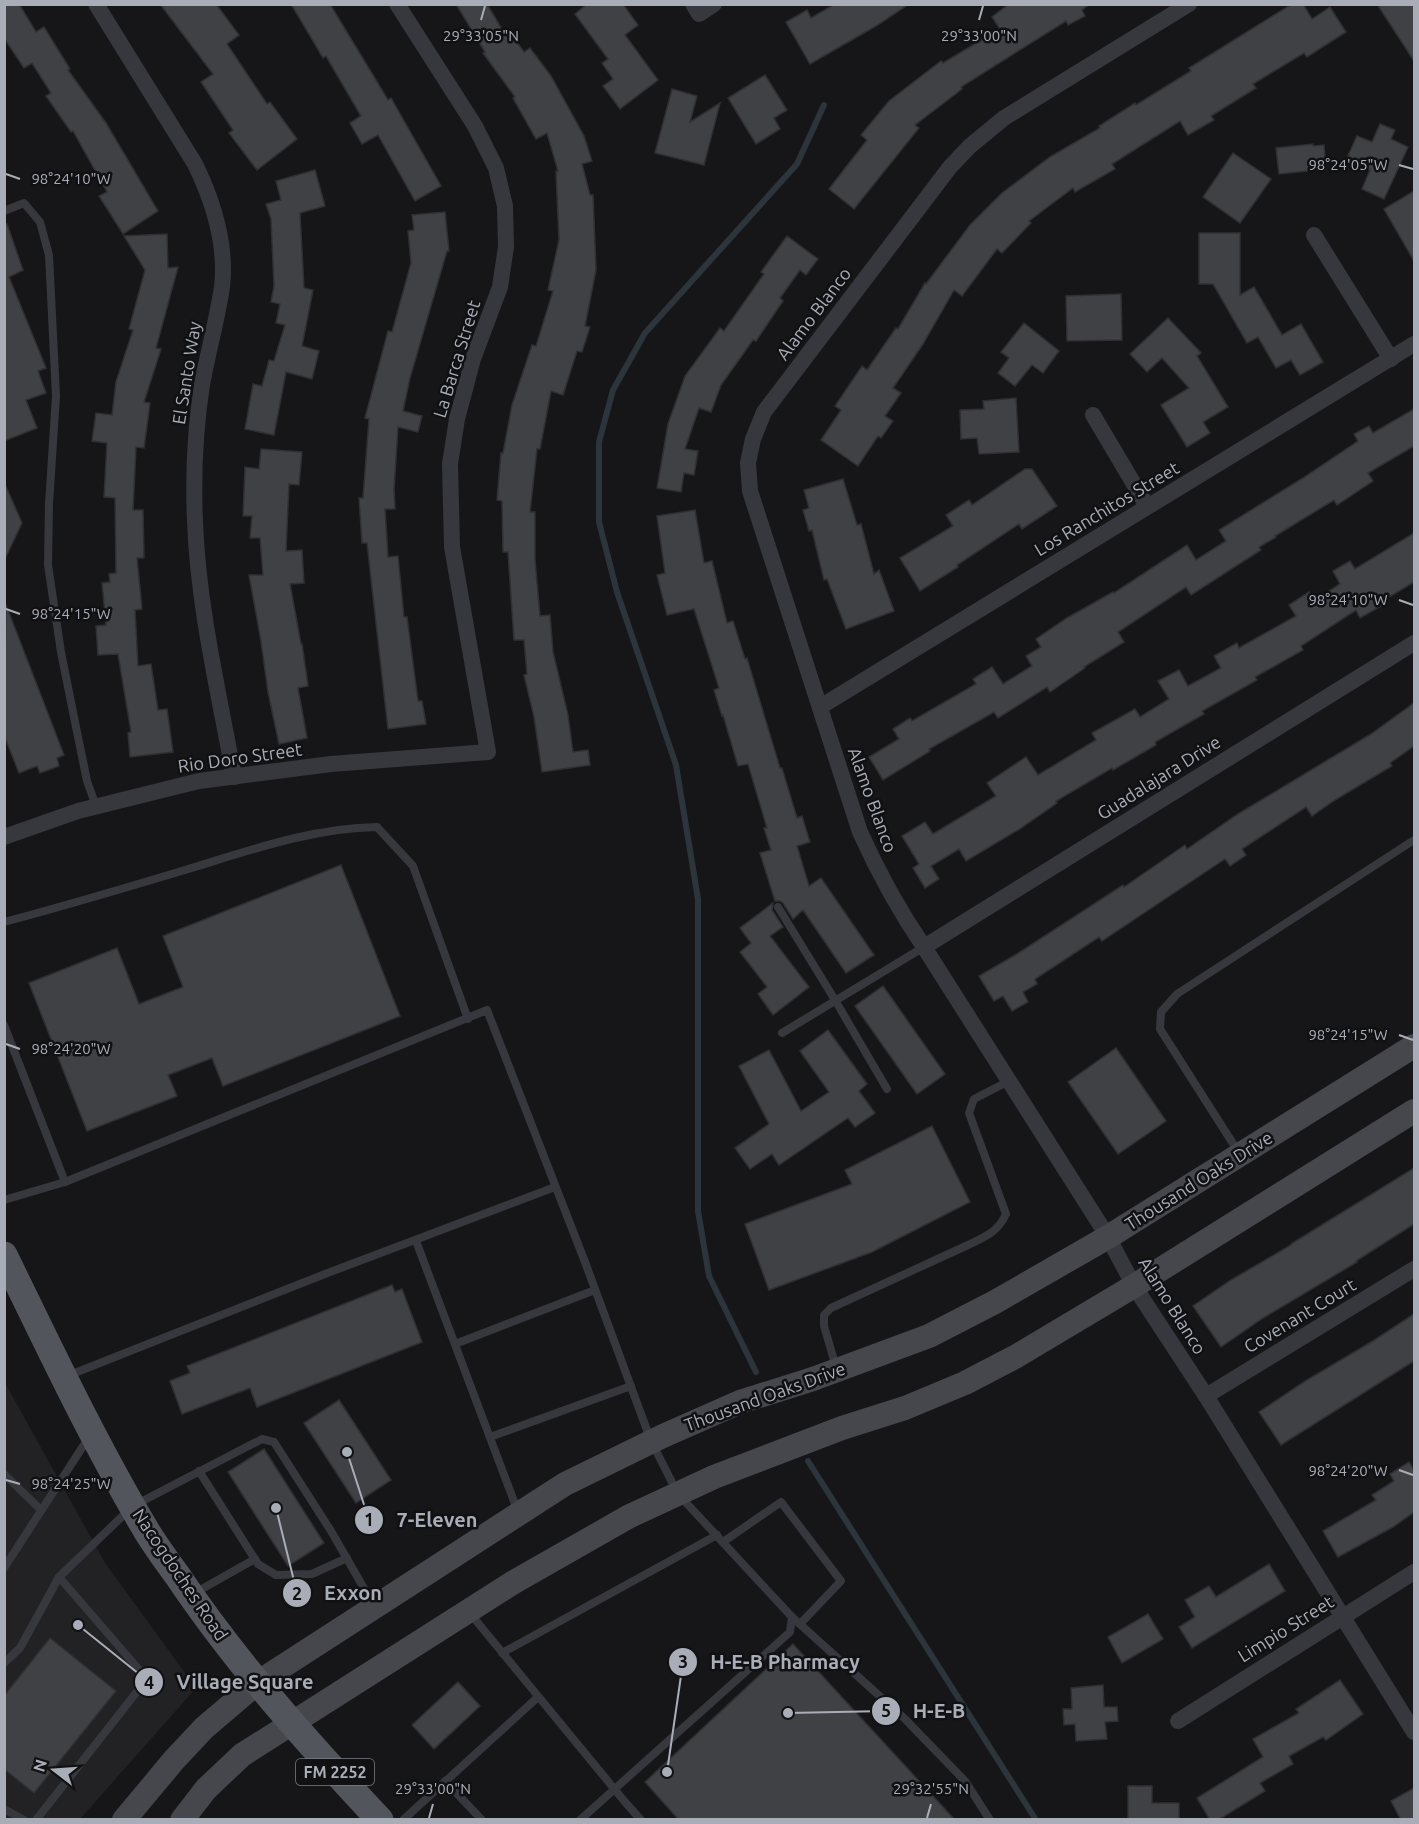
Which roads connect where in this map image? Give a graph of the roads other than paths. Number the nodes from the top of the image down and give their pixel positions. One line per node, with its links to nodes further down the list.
1 (96, 4): 15 (street, El Santo Way)
2 (397, 4): 14 (street, La Barca Street)
3 (714, 4): 5 (street)
4 (1189, 4): 13 (street, Alamo Blanco)
5 (696, 9)
6 (4, 211): 16 (lane)
7 (1314, 235): 9 (street)
8 (1414, 344): 9 (street, Los Ranchitos Street)
9 (1391, 359): 11 (street, Los Ranchitos Street)
10 (1093, 415): 11 (street)
11 (1147, 506): 13 (street, Los Ranchitos Street)
12 (1414, 643): 21 (street, Guadalajara Drive)
13 (820, 707): 21 (street, Alamo Blanco)
14 (488, 753): 15 (street, Rio Doro Street)
15 (234, 777): 16 (street, Rio Doro Street)
16 (96, 806): 17 (street, Rio Doro Street)
17 (4, 837)
18 (1414, 840): 30 (lane)
19 (778, 907): 22 (lane)
20 (4, 922): 23 (lane)
21 (924, 947): 22 (lane); 27 (street, Alamo Blanco)
22 (835, 1000): 25 (lane); 28 (lane)
23 (468, 1019): 31 (lane); 32 (lane)
24 (4, 1025): 31 (lane)
25 (782, 1033)
26 (1414, 1046): 30 (main road, Thousand Oaks Drive)
27 (1009, 1081): 34 (street, Alamo Blanco); 41 (lane)
28 (887, 1089)
29 (1414, 1111): 38 (main road)
30 (1240, 1155): 34 (main road, Thousand Oaks Drive)
31 (65, 1182): 33 (lane)
32 (555, 1187): 35 (lane); 39 (lane)
33 (4, 1200)
34 (1108, 1237): 38 (street, Alamo Blanco); 41 (main road, Thousand Oaks Drive)
35 (416, 1241): 40 (lane); 42 (lane)
36 (4, 1255): 42 (main road, Nacogdoches Road / FM 2252)
37 (1414, 1269): 44 (street, Covenant Court)
38 (1134, 1286): 44 (street, Alamo Blanco); 50 (main road)
39 (595, 1290): 40 (lane); 43 (lane)
40 (455, 1344): 46 (lane)
41 (837, 1371): 47 (main road, Thousand Oaks Drive)
42 (64, 1377): 45 (main road, Nacogdoches Road / FM 2252)
43 (631, 1386): 46 (lane); 47 (lane)
44 (1206, 1396): 64 (street, Alamo Blanco)
45 (91, 1433): 51 (main road, Nacogdoches Road / FM 2252); 52 (lane)
46 (490, 1437): 53 (lane)
47 (651, 1441): 50 (lane); 53 (main road, Thousand Oaks Drive)
48 (199, 1471): 51 (lane); 55 (lane); 56 (lane)
49 (4, 1474): 52 (lane)
50 (678, 1494): 54 (lane); 62 (main road)
51 (133, 1506): 59 (lane); 60 (main road, Nacogdoches Road / FM 2252)
52 (41, 1510): 57 (lane)
53 (519, 1514): 61 (main road, Thousand Oaks Drive)
54 (720, 1538): 63 (lane); 65 (lane); 66 (lane)
55 (347, 1558): 56 (lane); 61 (lane)
56 (255, 1559): 60 (lane)
57 (4, 1568)
58 (1414, 1572): 64 (street, Limpio Street)
59 (58, 1577): 67 (lane); 77 (lane)
60 (190, 1595): 68 (main road, Nacogdoches Road / FM 2252)
61 (375, 1607): 68 (main road, Thousand Oaks Drive)
62 (468, 1611): 66 (lane); 71 (main road)
63 (792, 1617): 65 (lane); 74 (lane)
64 (1342, 1617): 70 (street, Limpio Street); 72 (street, Alamo Blanco)
65 (800, 1624): 85 (lane)
66 (502, 1653): 69 (lane)
67 (4, 1663)
68 (257, 1683): 71 (main road, Nacogdoches Road / FM 2252); 78 (main road, Thousand Oaks Drive)
69 (538, 1697): 73 (lane); 74 (lane)
70 (1178, 1720)
71 (291, 1723): 79 (main road); 80 (main road, FM 2252)
72 (1414, 1732)
73 (445, 1781): 81 (lane); 82 (lane)
74 (614, 1789): 83 (lane); 84 (lane)
75 (4, 1809): 76 (lane)
76 (24, 1820)
77 (36, 1820)
78 (124, 1820)
79 (182, 1820)
80 (380, 1820)
81 (403, 1820)
82 (482, 1820)
83 (580, 1820)
84 (641, 1820)
85 (990, 1820)

